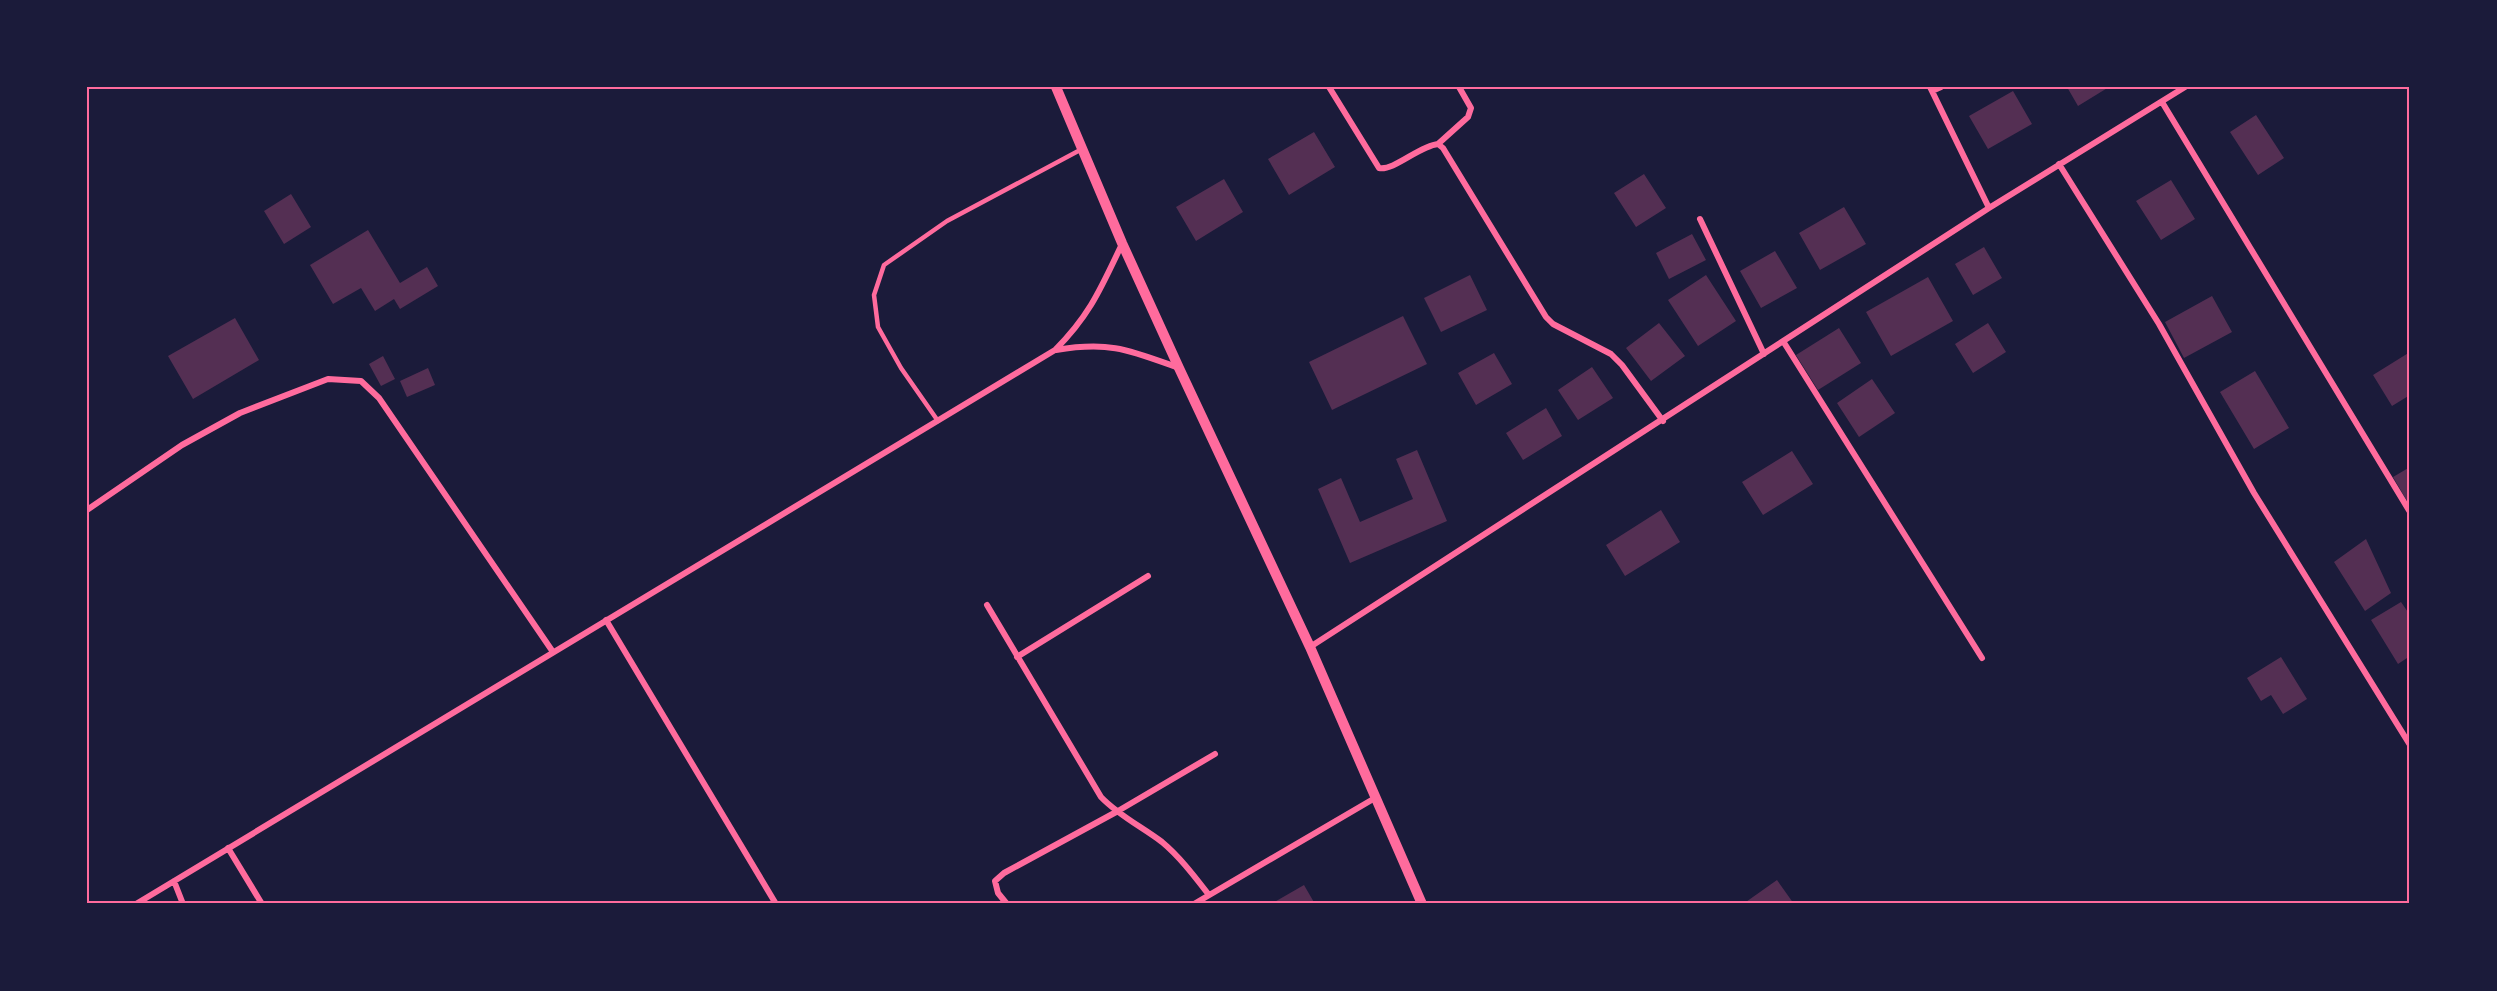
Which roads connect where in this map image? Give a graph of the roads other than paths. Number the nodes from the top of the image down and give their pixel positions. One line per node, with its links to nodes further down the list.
1 (1056, 87): 9 (street)
2 (1329, 87): 8 (street)
3 (1459, 87): 8 (street)
4 (1941, 87): 6 (street)
5 (2184, 87): 7 (street)
6 (1931, 89): 11 (street)
7 (2162, 102): 10 (street); 21 (street)
8 (1438, 144): 19 (street)
9 (1082, 149): 13 (street); 18 (lane)
10 (2059, 164): 11 (street); 29 (street)
11 (1989, 208): 14 (street)
12 (1700, 219): 16 (street)
13 (1122, 243): 15 (street); 17 (street)
14 (1783, 341): 16 (street); 28 (street)
15 (1055, 351): 17 (street); 18 (street)
16 (1764, 354): 19 (street)
17 (1179, 368): 25 (street)
18 (938, 421): 24 (street)
19 (1663, 421): 25 (street)
20 (87, 510): 26 (street)
21 (2410, 512)
22 (1148, 576): 27 (street)
23 (987, 605): 27 (street)
24 (606, 620): 26 (street); 39 (street)
25 (1310, 646): 31 (street)
26 (553, 652): 33 (street)
27 (1017, 657): 32 (street)
28 (1982, 658)
29 (2410, 745)
30 (1215, 754): 32 (street)
31 (1375, 798): 35 (street); 42 (street)
32 (1118, 811): 35 (street); 40 (street)
33 (228, 848): 34 (street); 38 (street)
34 (174, 881): 36 (street); 37 (street)
35 (1209, 895): 41 (street)
36 (136, 904)
37 (183, 904)
38 (262, 904)
39 (776, 904)
40 (1006, 904)
41 (1194, 904)
42 (1422, 904)

